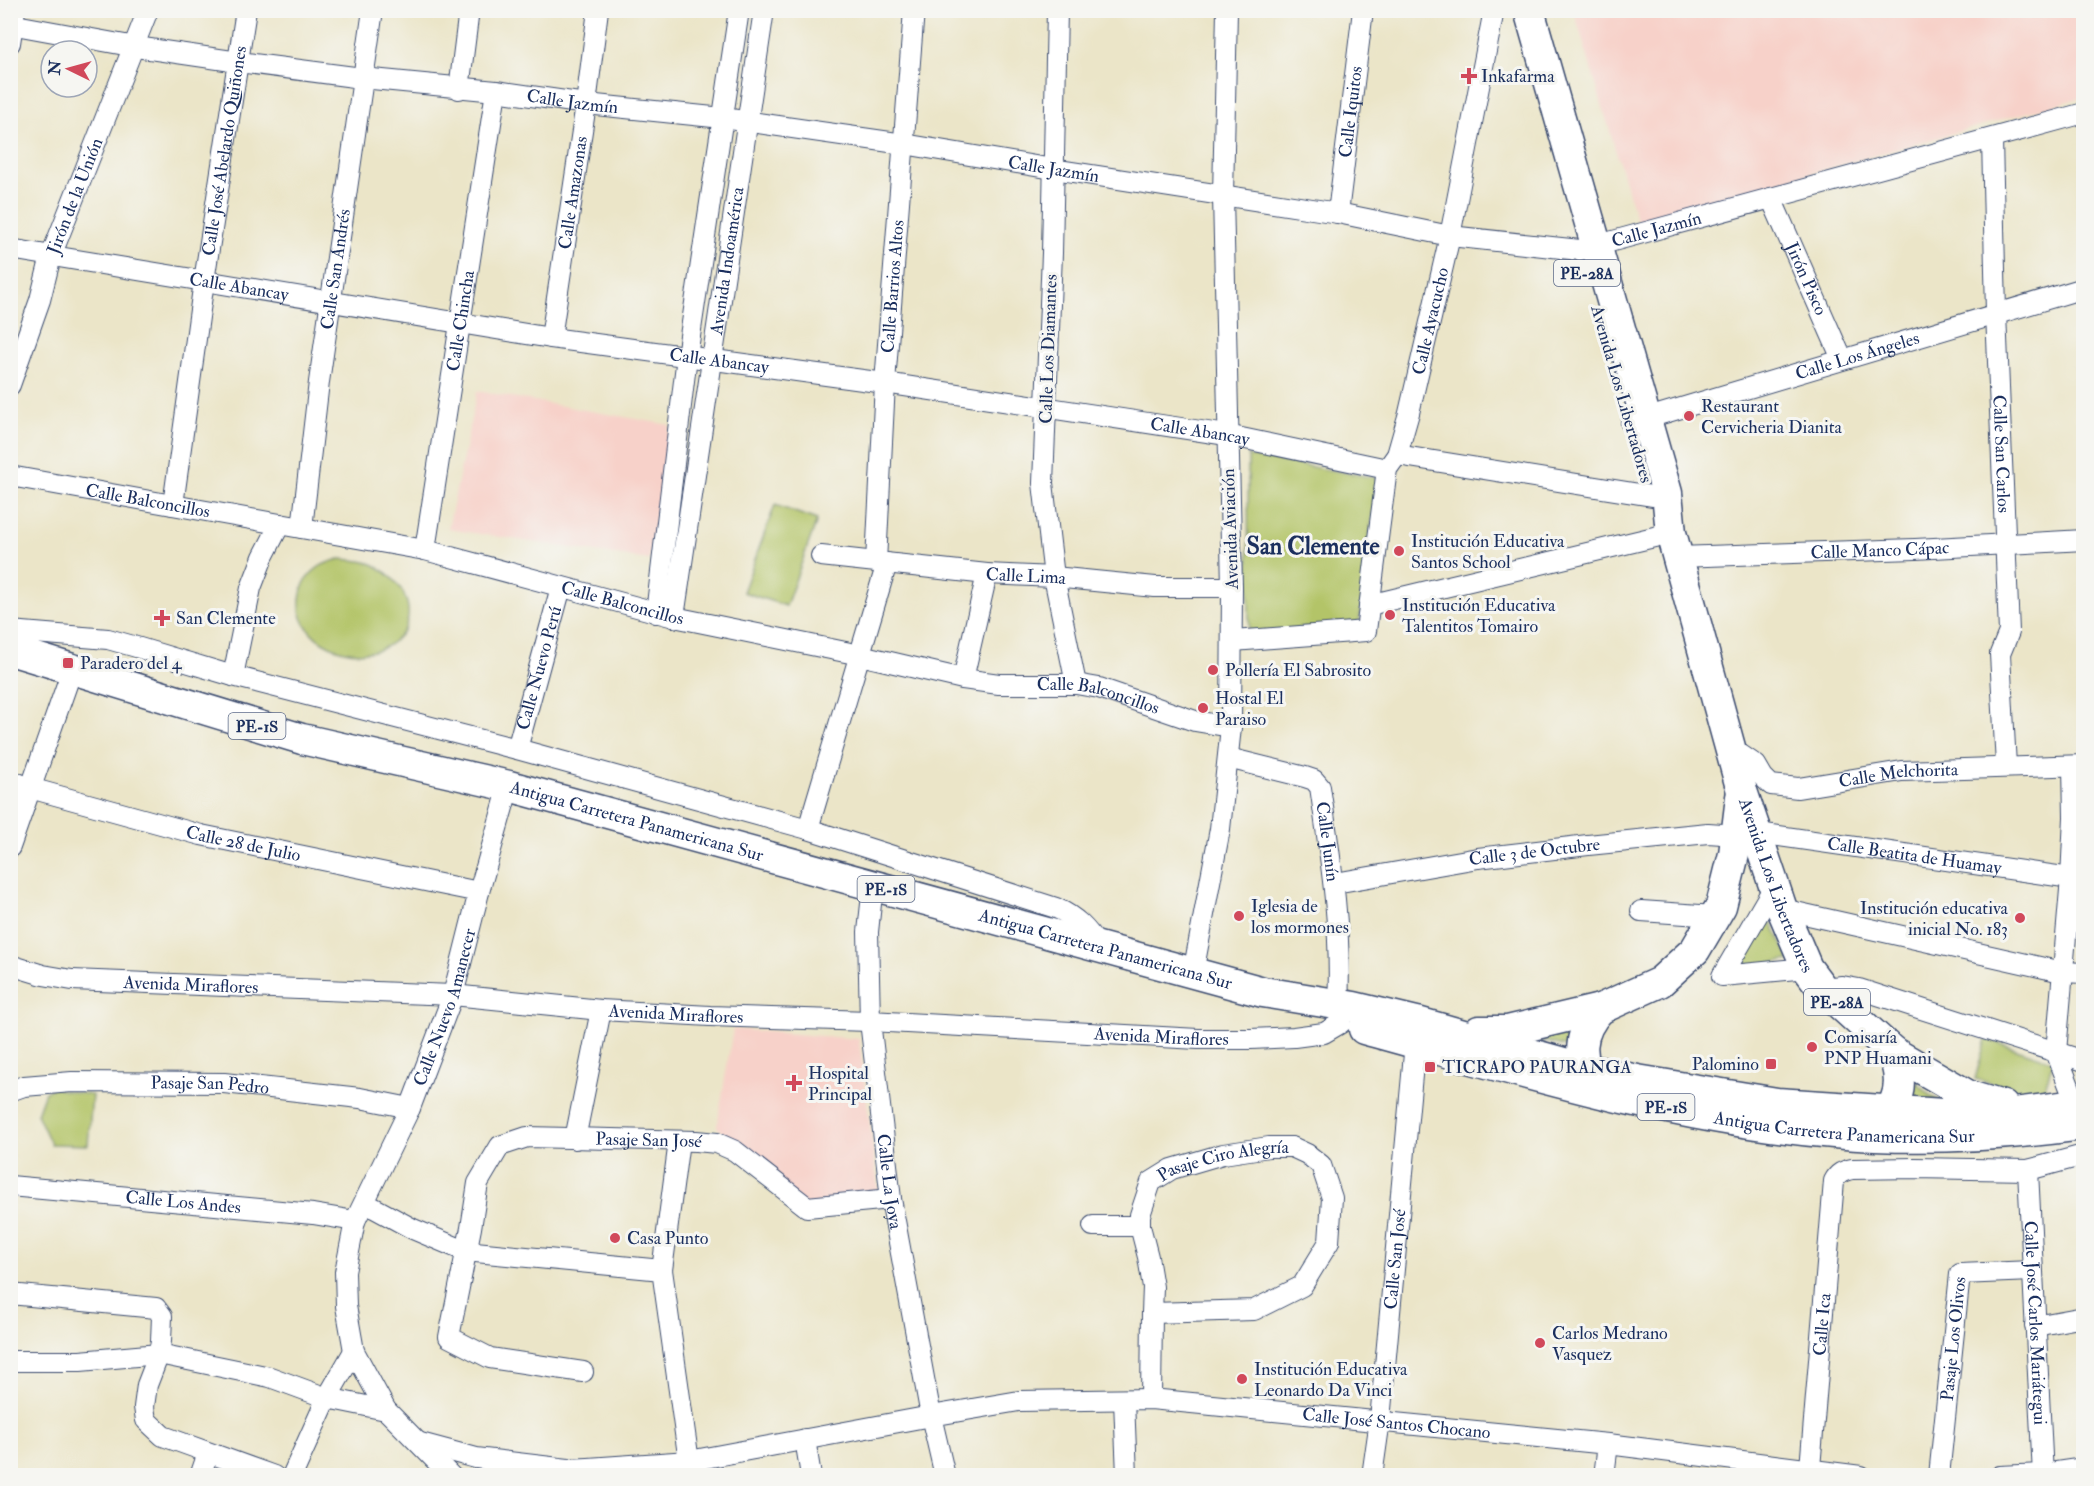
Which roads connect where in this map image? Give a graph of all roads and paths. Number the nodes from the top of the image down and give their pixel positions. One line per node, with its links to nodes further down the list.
1 (148, 10): 16 (street, Jirón de la Unión)
2 (246, 10): 17 (street, Calle José Abelardo Quiñones)
3 (373, 10): 18 (street, Calle San Andrés)
4 (469, 10): 19 (street)
5 (598, 10): 21 (street, Calle Amazonas)
6 (739, 10): 23 (street, Avenida Indoamérica)
7 (764, 10): 24 (street, Avenida Indoamérica)
8 (914, 10): 26 (street, Calle Barrios Altos)
9 (1057, 10): 27 (street, Calle Los Diamantes)
10 (1227, 10): 28 (street, Avenida Aviación)
11 (1364, 10): 30 (street, Calle Iquitos)
12 (1494, 10): 31 (street, Calle Ayacucho)
13 (1511, 10): 32 (highway, Avenida Los Libertadores / PE-28A)
14 (1529, 10): 32 (highway, Avenida Los Libertadores / PE-28A)
15 (13, 25): 16 (street, Calle Jazmín)
16 (136, 47): 17 (street, Calle Jazmín); 34 (street, Jirón de la Unión)
17 (239, 62): 18 (street, Calle Jazmín); 35 (street, Calle José Abelardo Quiñones)
18 (362, 78): 19 (street, Calle Jazmín); 37 (street, Calle San Andrés)
19 (459, 89): 20 (street, Calle Jazmín)
20 (496, 91): 21 (street, Calle Jazmín); 39 (street, Calle Chincha)
21 (586, 104): 23 (street, Calle Jazmín); 40 (street, Calle Amazonas)
22 (2084, 113): 25 (street, Calle Jazmín)
23 (723, 118): 24 (street, Calle Jazmín); 41 (street, Avenida Indoamérica)
24 (748, 122): 26 (street, Calle Jazmín); 43 (street, Avenida Indoamérica)
25 (1992, 139): 29 (street, Calle Jazmín); 38 (street, Calle San Carlos)
26 (904, 144): 27 (street, Calle Jazmín); 44 (street, Calle Barrios Altos)
27 (1053, 169): 28 (street, Calle Jazmín); 46 (street, Calle Los Diamantes)
28 (1223, 196): 30 (street, Calle Jazmín); 48 (street, Avenida Aviación)
29 (1771, 198): 32 (street, Calle Jazmín); 42 (street, Jirón Pisco)
30 (1338, 213): 31 (street, Calle Jazmín)
31 (1450, 236): 32 (street, Calle Jazmín); 49 (street, Calle Ayacucho)
32 (1588, 248): 47 (highway, Avenida Los Libertadores / PE-28A)
33 (10, 249): 34 (street)
34 (51, 256): 35 (street, Calle Abancay); 45 (street, Jirón de la Unión)
35 (204, 281): 37 (street, Calle Abancay); 52 (street, Calle José Abelardo Quiñones)
36 (2084, 288): 38 (street, Calle Los Ángeles)
37 (331, 302): 39 (street, Calle Abancay); 54 (street, Calle San Andrés)
38 (1996, 313): 42 (street, Calle Los Ángeles); 56 (street, Calle San Carlos)
39 (460, 324): 40 (street, Calle Abancay); 58 (street, Calle Chincha)
40 (551, 338): 41 (street, Calle Abancay)
41 (687, 356): 43 (street, Calle Abancay); 66 (street, Avenida Indoamérica)
42 (1842, 359): 47 (street, Calle Los Ángeles)
43 (711, 360): 44 (street, Calle Abancay); 66 (street, Avenida Indoamérica)
44 (885, 383): 46 (street, Calle Abancay); 60 (street, Calle Barrios Altos)
45 (10, 385)
46 (1046, 406): 48 (street, Calle Abancay); 62 (street, Calle Los Diamantes)
47 (1638, 421): 51 (highway, Avenida Los Libertadores / PE-28A); 57 (highway, Avenida Los Libertadores / PE-28A)
48 (1227, 435): 49 (street, Calle Abancay); 64 (street, Avenida Aviación)
49 (1392, 462): 51 (street, Calle Abancay); 65 (street, Calle Ayacucho)
50 (10, 476): 52 (street, Calle Balconcillos)
51 (1652, 496): 57 (highway, Avenida Los Libertadores / PE-28A)
52 (173, 505): 53 (street, Calle Balconcillos)
53 (280, 524): 54 (street, Calle Balconcillos); 72 (street)
54 (302, 528): 58 (street, Calle Balconcillos)
55 (2084, 540): 56 (street, Calle Manco Cápac)
56 (2006, 544): 57 (street, Calle Manco Cápac); 80 (street, Calle San Carlos)
57 (1675, 545): 65 (street); 76 (highway, Avenida Los Libertadores / PE-28A)
58 (425, 550): 63 (street, Calle Balconcillos)
59 (821, 556): 60 (street, Calle Lima)
60 (882, 562): 61 (street, Calle Lima); 70 (street, Calle Barrios Altos)
61 (987, 574): 62 (street, Calle Lima); 73 (street)
62 (1054, 577): 64 (street, Calle Lima); 74 (street, Calle Los Diamantes)
63 (561, 587): 66 (street, Calle Balconcillos); 77 (street, Calle Nuevo Perú)
64 (1232, 587): 68 (street, Avenida Aviación)
65 (1369, 605): 68 (street, Calle Ayacucho)
66 (665, 615): 70 (street, Calle Balconcillos)
67 (10, 631): 72 (street)
68 (1233, 641): 75 (street, Avenida Aviación)
69 (10, 650): 71 (highway, Antigua Carretera Panamericana Sur / PE-1S)
70 (860, 655): 73 (street, Calle Balconcillos); 84 (street, Calle Barrios Altos)
71 (72, 670): 82 (highway, Antigua Carretera Panamericana Sur / PE-1S); 83 (street)
72 (233, 676): 77 (street)
73 (963, 680): 74 (street, Calle Balconcillos)
74 (1076, 684): 75 (street, Calle Balconcillos)
75 (1231, 727): 78 (street, Avenida Aviación)
76 (1731, 748): 80 (street, Calle Melchorita); 85 (highway, Avenida Los Libertadores / PE-28A)
77 (517, 749): 84 (street)
78 (1228, 758): 88 (street, Calle Junín); 96 (street, Avenida Aviación)
79 (2078, 765): 80 (street, Calle Melchorita); 87 (street)
80 (2006, 766)
81 (10, 780): 83 (street, Calle 28 de Julio)
82 (508, 786): 89 (highway, Antigua Carretera Panamericana Sur / PE-1S); 90 (street, Calle Nuevo Amanecer)
83 (30, 788): 86 (street); 90 (street, Calle 28 de Julio)
84 (808, 829): 94 (street)
85 (1752, 838): 87 (street, Calle Beatita de Huamay); 88 (street, Calle 3 de Octubre); 91 (highway, Avenida Los Libertadores / PE-28A); 93 (highway)
86 (10, 848)
87 (2072, 878): 97 (street)
88 (1335, 883): 103 (street, Calle Junín)
89 (873, 885): 94 (highway, Antigua Carretera Panamericana Sur / PE-1S); 104 (street, Calle La Joya)
90 (479, 892): 100 (street, Calle Nuevo Amanecer)
91 (1779, 897): 97 (street); 99 (highway, Avenida Los Libertadores / PE-28A); 99 (street)
92 (1641, 911): 93 (street)
93 (1715, 916): 101 (highway)
94 (1099, 947): 96 (highway, Antigua Carretera Panamericana Sur / PE-1S)
95 (10, 965): 100 (street, Avenida Miraflores)
96 (1193, 972): 103 (highway, Antigua Carretera Panamericana Sur / PE-1S)
97 (2062, 972): 98 (street); 108 (street)
98 (2084, 973)
99 (1815, 978): 107 (highway, Avenida Los Libertadores / PE-28A); 108 (street)
100 (453, 995): 102 (street, Avenida Miraflores); 112 (street, Calle Nuevo Amanecer)
101 (1600, 1009): 105 (highway); 110 (highway)
102 (601, 1010): 104 (street, Avenida Miraflores); 117 (street)
103 (1340, 1014): 104 (street, Avenida Miraflores); 105 (highway, Antigua Carretera Panamericana Sur / PE-1S); 106 (highway, Antigua Carretera Panamericana Sur / PE-1S)
104 (870, 1021): 122 (street, Calle La Joya)
105 (1451, 1031): 110 (highway, Antigua Carretera Panamericana Sur / PE-1S)
106 (1415, 1043): 110 (highway, Antigua Carretera Panamericana Sur / PE-1S); 143 (street, Calle San José)
107 (1893, 1052): 113 (highway, Avenida Los Libertadores / PE-28A); 114 (highway)
108 (2056, 1052): 109 (street); 115 (street)
109 (2084, 1061)
110 (1592, 1081): 114 (highway, Antigua Carretera Panamericana Sur / PE-1S); 116 (highway, Antigua Carretera Panamericana Sur / PE-1S)
111 (10, 1090): 112 (street, Pasaje San Pedro)
112 (410, 1108): 123 (street, Calle Nuevo Amanecer)
113 (2039, 1109): 114 (highway, Antigua Carretera Panamericana Sur / PE-1S); 115 (highway, Antigua Carretera Panamericana Sur / PE-1S)
114 (1891, 1111): 116 (highway)
115 (2081, 1111): 116 (highway, Antigua Carretera Panamericana Sur / PE-1S)
116 (1871, 1135)
117 (575, 1139): 118 (street, Pasaje San José); 127 (street, Pasaje San José)
118 (679, 1141): 122 (street, Pasaje San José); 128 (street)
119 (2084, 1155): 120 (street)
120 (2028, 1170): 129 (street, Calle José Carlos Mariátegui); 149 (street, Calle Ica)
121 (10, 1186): 124 (street, Calle Los Andes)
122 (891, 1199): 142 (street, Calle La Joya)
123 (365, 1203): 124 (street, Calle Nuevo Amanecer); 127 (street)
124 (355, 1221): 134 (street)
125 (1093, 1226): 126 (street)
126 (1140, 1226): 131 (street, Pasaje Ciro Alegría); 131 (street, Pasaje Ciro Alegría)
127 (465, 1251): 128 (street); 137 (street, Pasaje San José)
128 (662, 1270): 148 (street)
129 (2032, 1271): 133 (street, Calle José Carlos Mariátegui); 163 (street, Pasaje Los Olivos)
130 (10, 1294): 135 (street)
131 (1152, 1313): 139 (street, Pasaje Ciro Alegría)
132 (2084, 1317): 133 (street)
133 (2035, 1326): 152 (street, Calle José Carlos Mariátegui)
134 (354, 1351): 138 (street); 141 (street)
135 (159, 1354): 136 (street); 138 (street); 147 (street)
136 (10, 1361)
137 (583, 1372)
138 (327, 1398): 141 (street); 155 (street)
139 (1151, 1399): 140 (street, Calle José Santos Chocano); 143 (street, Calle José Santos Chocano)
140 (1124, 1400): 142 (street, Calle José Santos Chocano); 159 (street)
141 (386, 1410): 145 (street)
142 (931, 1416): 144 (street, Calle José Santos Chocano); 158 (street, Calle La Joya)
143 (1380, 1420): 146 (street, Calle José Santos Chocano); 160 (street, Calle San José)
144 (805, 1439): 148 (street, Calle José Santos Chocano); 157 (street)
145 (420, 1443): 151 (street, Calle José Santos Chocano); 156 (street)
146 (1608, 1444): 149 (street, Calle José Santos Chocano); 161 (street)
147 (208, 1453): 153 (street); 154 (street)
148 (690, 1468): 151 (street, Calle José Santos Chocano)
149 (1810, 1468): 162 (street, Calle José Santos Chocano)
150 (2084, 1468): 152 (street)
151 (568, 1472)
152 (2043, 1475): 164 (street)
153 (200, 1476)
154 (274, 1476)
155 (292, 1476)
156 (451, 1476)
157 (811, 1476)
158 (945, 1476)
159 (1127, 1476)
160 (1372, 1476)
161 (1604, 1476)
162 (1861, 1476)
163 (1939, 1476)
164 (2000, 1476)

